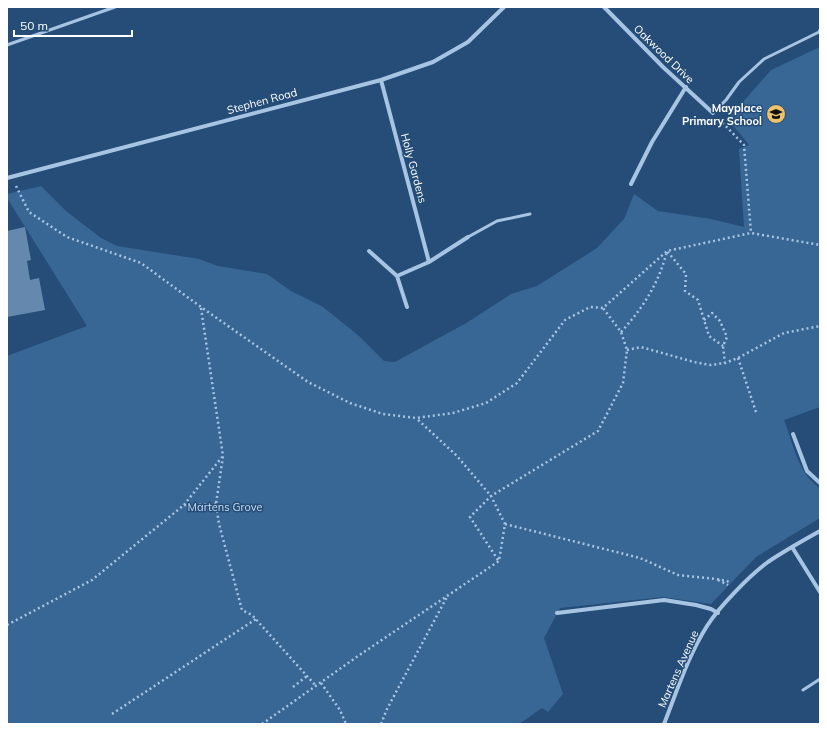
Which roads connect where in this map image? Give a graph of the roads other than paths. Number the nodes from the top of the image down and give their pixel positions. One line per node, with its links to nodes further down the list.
1 (116, 7): 5 (lane)
2 (504, 7): 6 (street, Stephen Road)
3 (604, 7): 7 (street, Oakwood Drive)
4 (820, 30): 8 (lane)
5 (7, 45)
6 (381, 80): 9 (street, Stephen Road); 14 (street, Holly Gardens)
7 (686, 88): 8 (street, Oakwood Drive); 10 (street)
8 (713, 113)
9 (9, 177)
10 (631, 184)
11 (530, 214): 12 (lane)
12 (468, 237): 14 (street)
13 (369, 251): 15 (street)
14 (429, 262): 15 (street)
15 (397, 276): 16 (street)
16 (407, 307)
17 (792, 434): 18 (street)
18 (820, 483)
19 (820, 531): 20 (street, Martens Avenue)
20 (792, 547): 21 (street); 22 (street, Martens Avenue)
21 (820, 592)
22 (718, 612): 23 (street); 26 (street, Martens Avenue)
23 (558, 613)
24 (820, 679): 25 (lane)
25 (803, 690)
26 (664, 724)

